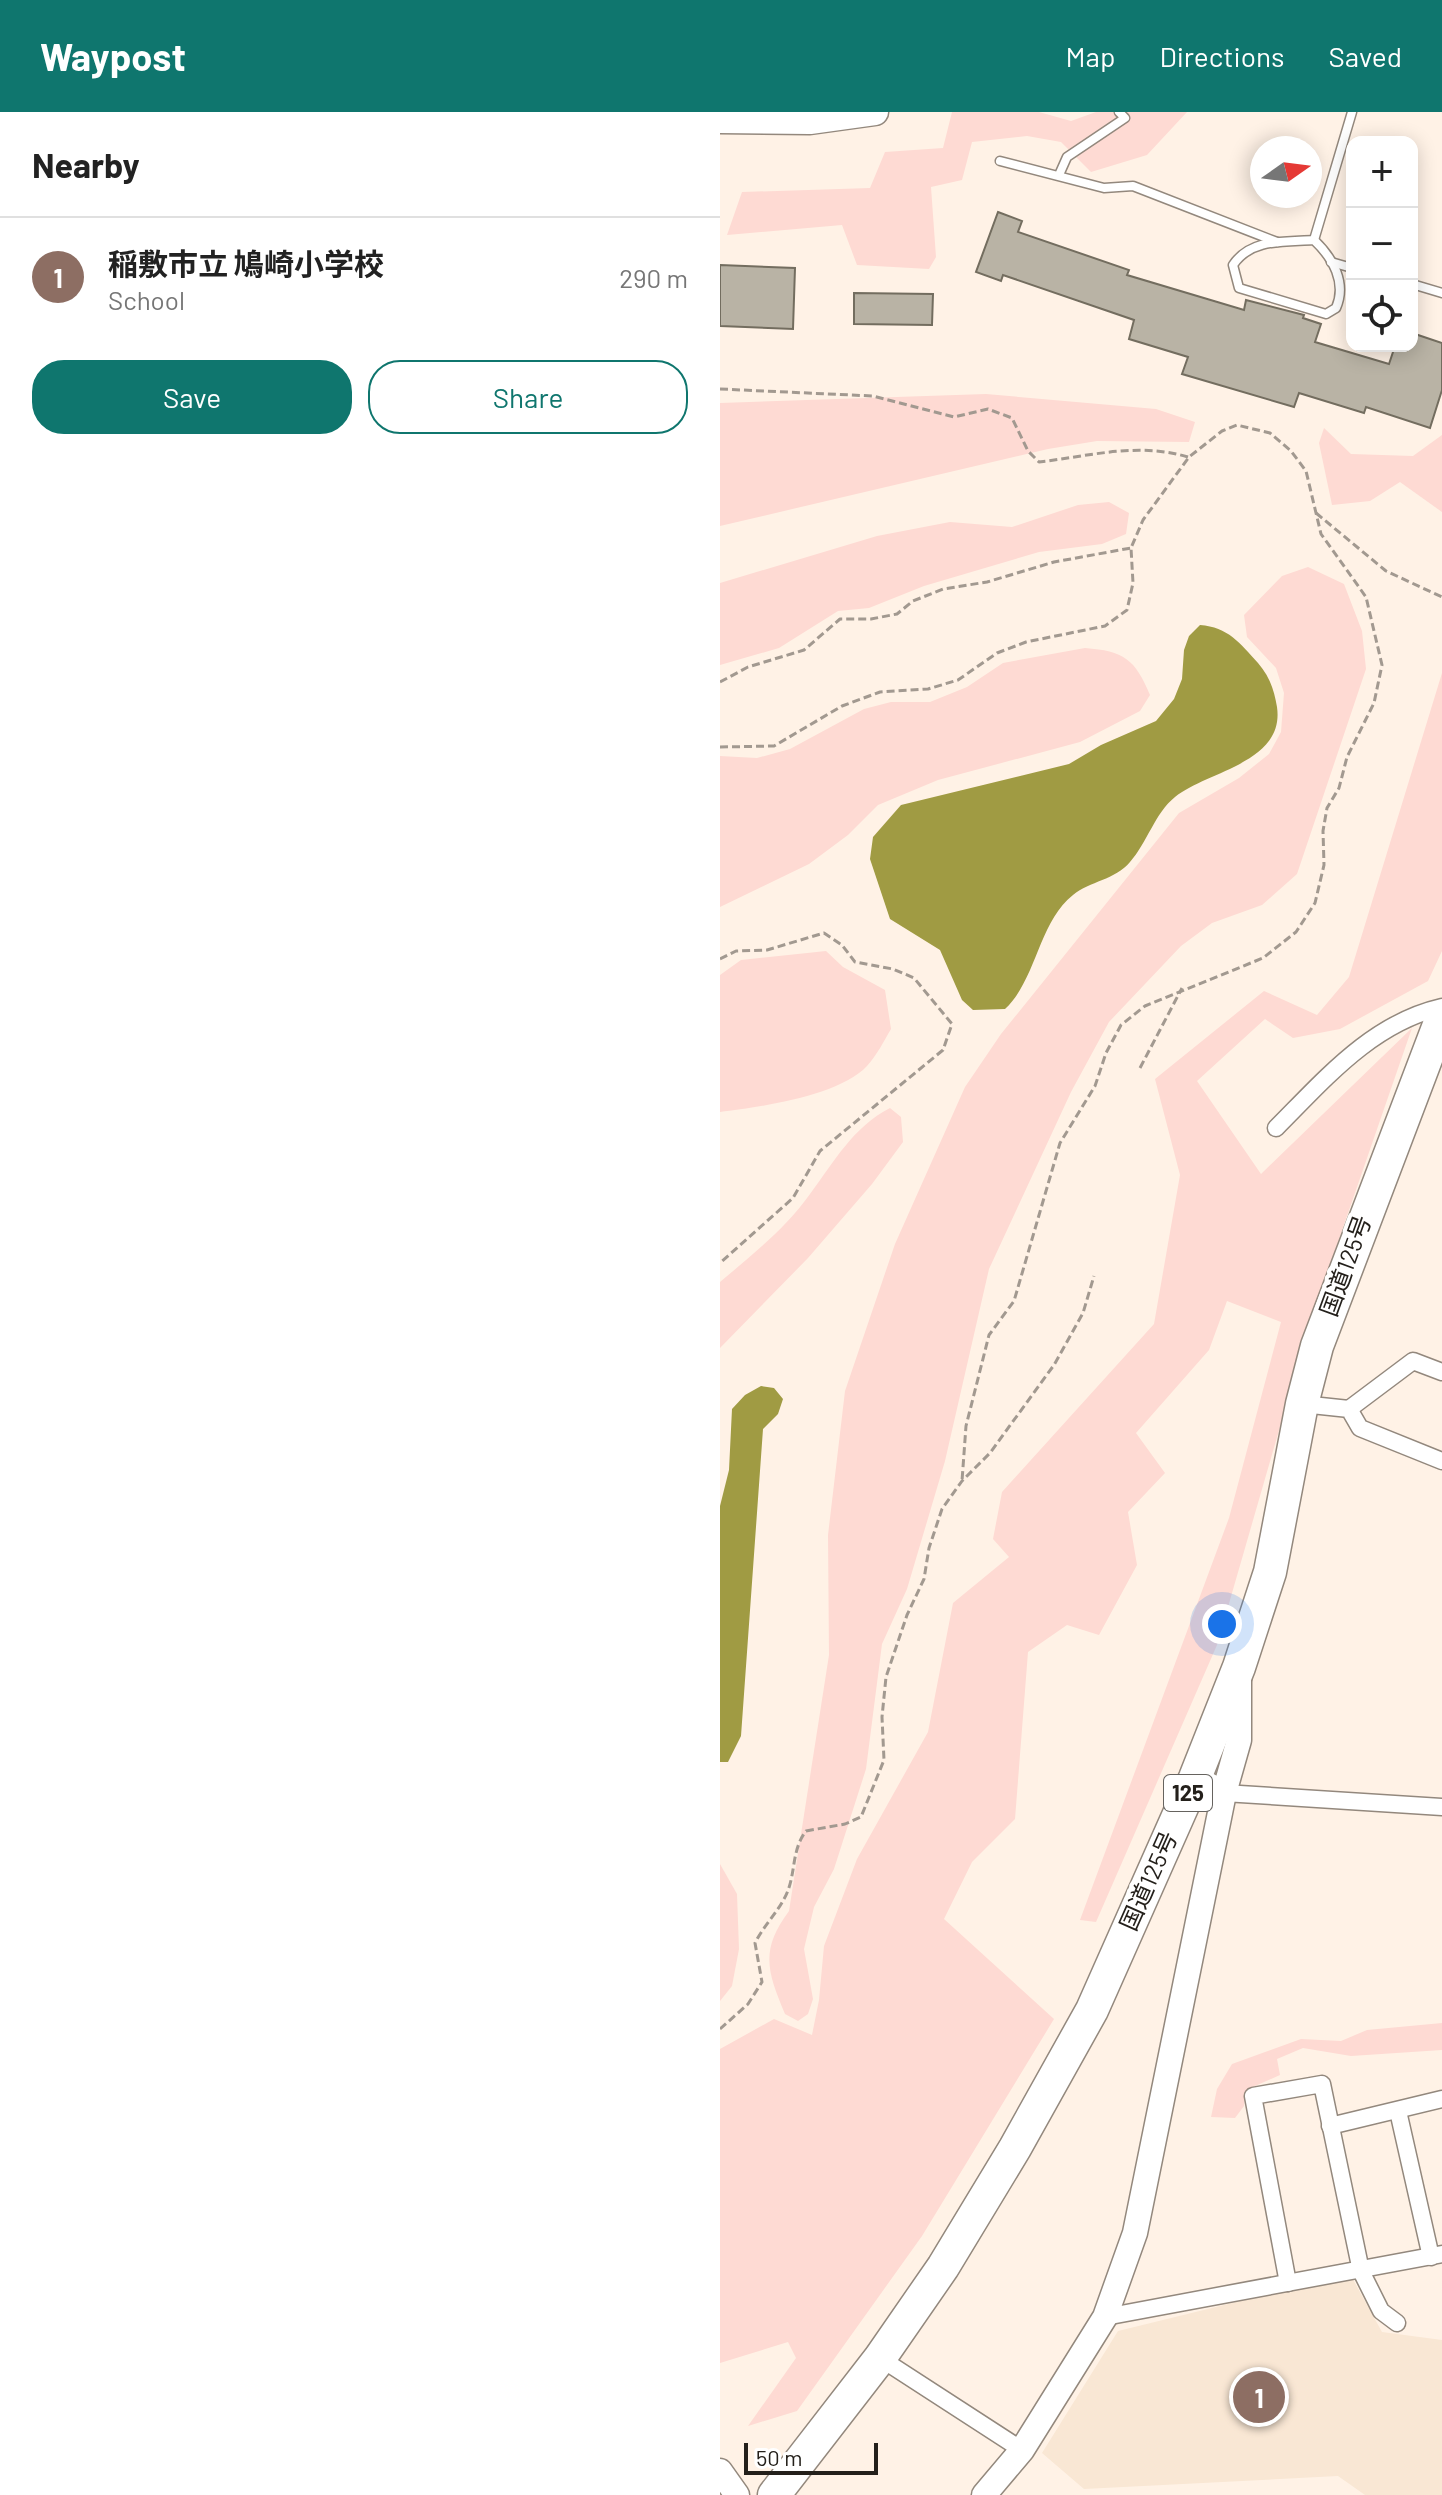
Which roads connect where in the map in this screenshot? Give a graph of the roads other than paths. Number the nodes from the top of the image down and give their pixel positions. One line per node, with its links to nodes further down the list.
1 (875, 112): 4 (main road)
2 (1119, 112): 6 (lane)
3 (1352, 112): 7 (lane)
4 (720, 120)
5 (1000, 161): 6 (lane)
6 (1059, 175): 8 (lane)
7 (1314, 240): 8 (lane); 9 (lane)
8 (1277, 242): 9 (lane)
9 (1331, 262): 10 (lane)
10 (1346, 266)
11 (1418, 286): 12 (lane)
12 (1442, 293)
13 (1442, 1007): 15 (street)
14 (1442, 1017): 17 (highway, 国道125号 / 125)
15 (1276, 1128)
16 (1442, 1372): 18 (street)
17 (1302, 1404): 18 (street); 20 (highway, 国道125号 / 125)
18 (1349, 1409): 19 (street)
19 (1442, 1461)
20 (1239, 1667): 21 (highway, 国道125号 / 125); 22 (street)
21 (1195, 1778): 22 (street); 32 (highway, 国道125号 / 125)
22 (1224, 1793): 23 (street); 30 (street)
23 (1442, 1807)
24 (1442, 2099): 25 (street)
25 (1398, 2111): 26 (street); 27 (street)
26 (1330, 2126): 28 (street); 29 (street)
27 (1436, 2256): 28 (street)
28 (1361, 2271): 29 (street); 31 (street)
29 (1288, 2283): 30 (street)
30 (1105, 2317): 33 (street)
31 (1397, 2323)
32 (880, 2358): 33 (street); 36 (highway, 国道125号 / 125)
33 (1022, 2450): 37 (street)
34 (720, 2471): 35 (street)
35 (737, 2495)
36 (774, 2495)
37 (984, 2495)

